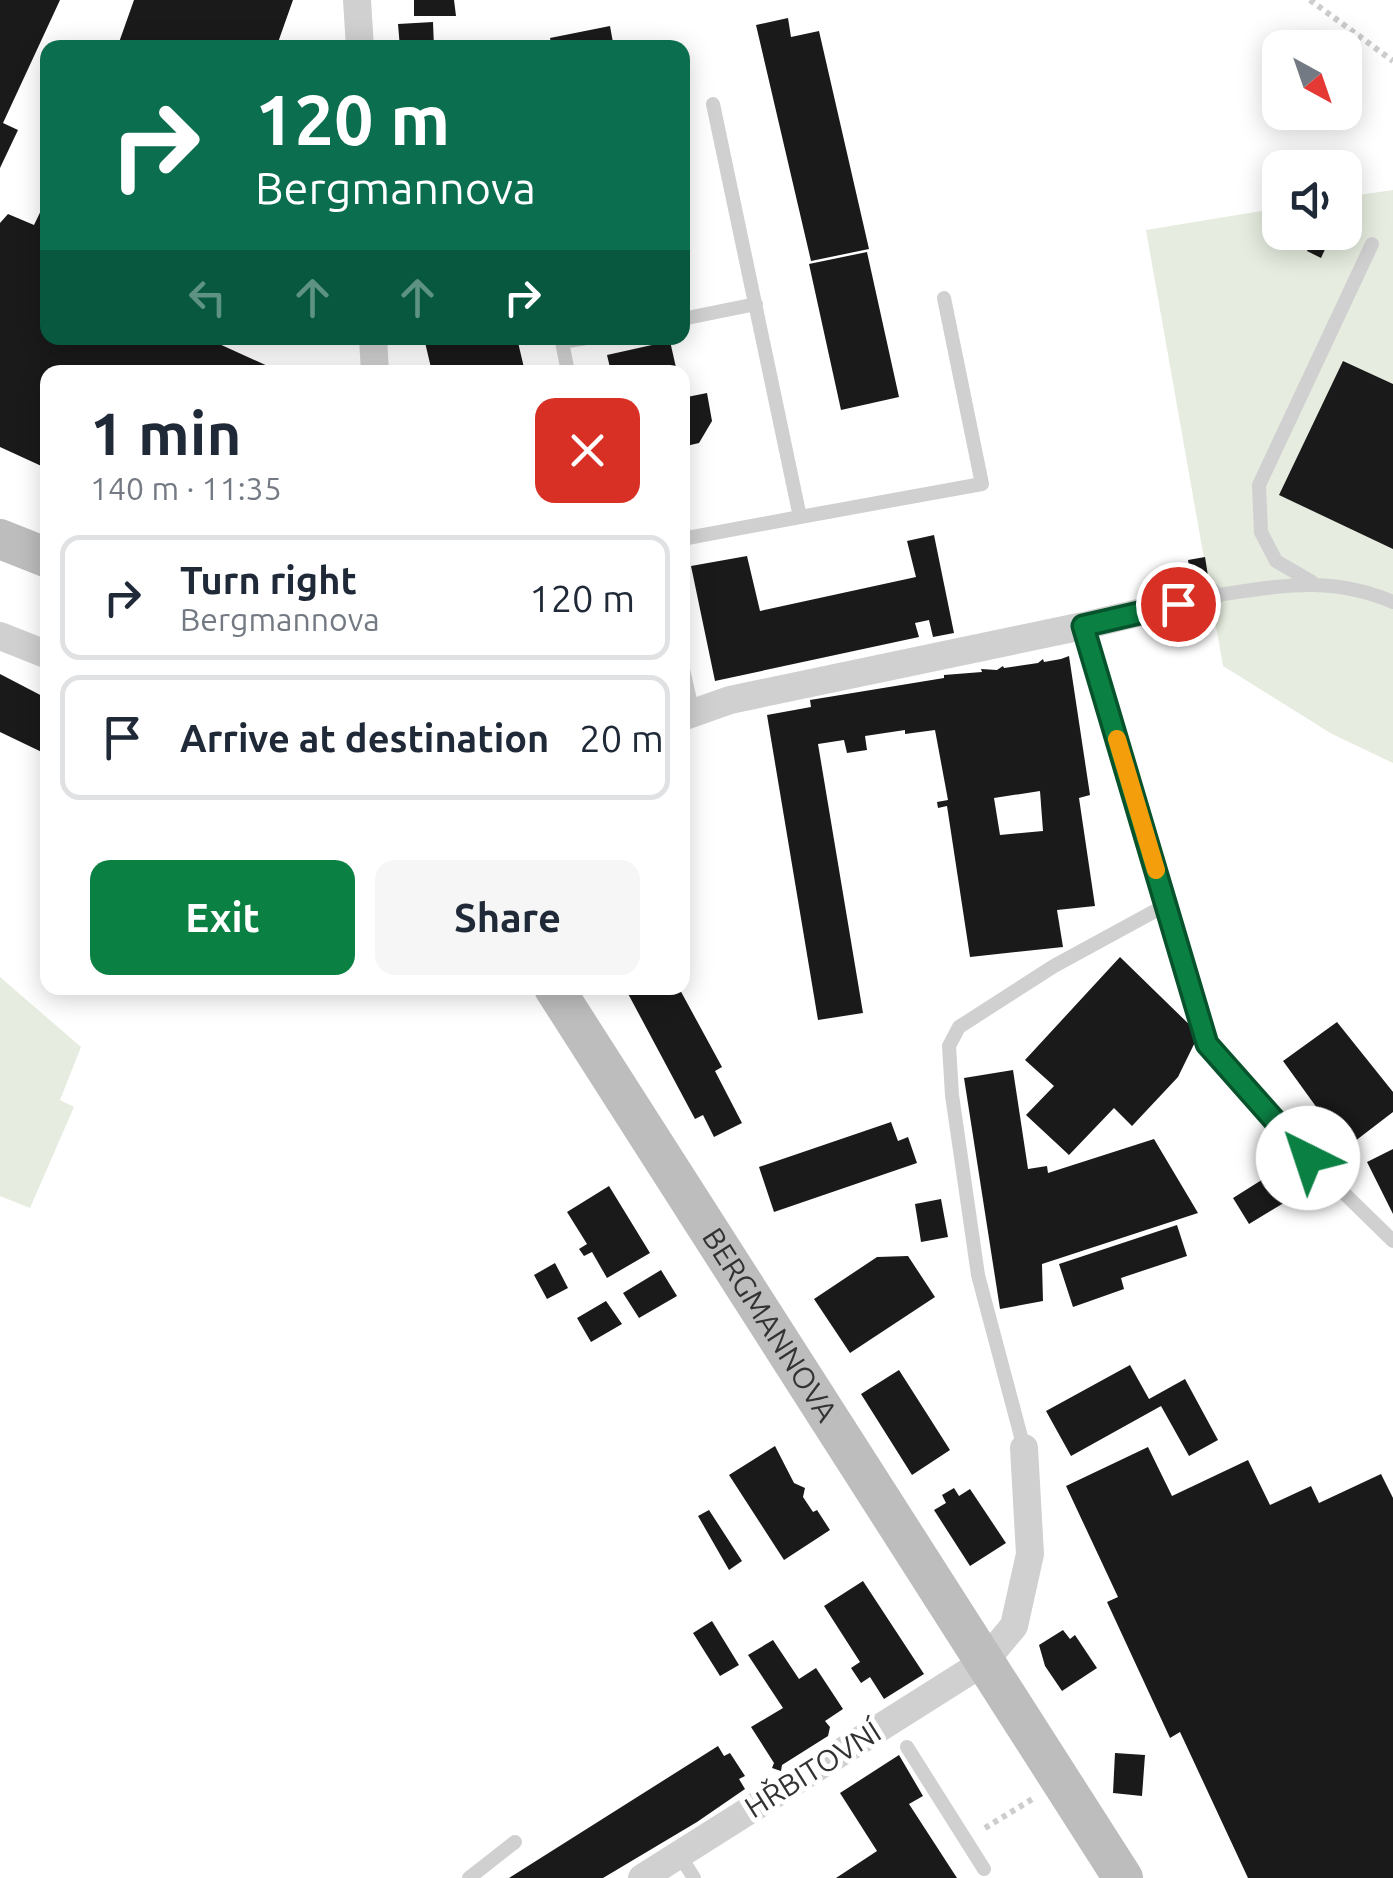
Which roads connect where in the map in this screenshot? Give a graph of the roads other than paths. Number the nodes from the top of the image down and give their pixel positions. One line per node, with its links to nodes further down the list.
1 (357, 0): 2 (street)
2 (360, 40)
3 (713, 104): 6 (lane)
4 (1372, 244): 12 (lane)
5 (944, 298): 8 (lane)
6 (756, 304): 7 (lane); 8 (lane)
7 (690, 316)
8 (800, 517): 9 (lane)
9 (690, 538)
10 (0, 539): 11 (street)
11 (40, 555)
12 (1312, 582): 13 (lane); 14 (lane)
13 (1210, 596): 15 (street)
14 (1393, 602)
15 (1083, 626): 18 (street); 19 (lane)
16 (0, 636): 17 (street)
17 (40, 652)
18 (690, 714)
19 (1166, 906): 21 (lane); 22 (lane)
20 (558, 995): 23 (street, BERGMANNOVA)
21 (1393, 1241)
22 (1024, 1448): 23 (street)
23 (984, 1662): 26 (street, HŘBITOVNÍ); 30 (street, BERGMANNOVA)
24 (907, 1747): 27 (lane)
25 (515, 1842): 28 (lane)
26 (687, 1866): 29 (street, HŘBITOVNÍ)
27 (984, 1870)
28 (469, 1878)
29 (642, 1878)
30 (1123, 1878)

